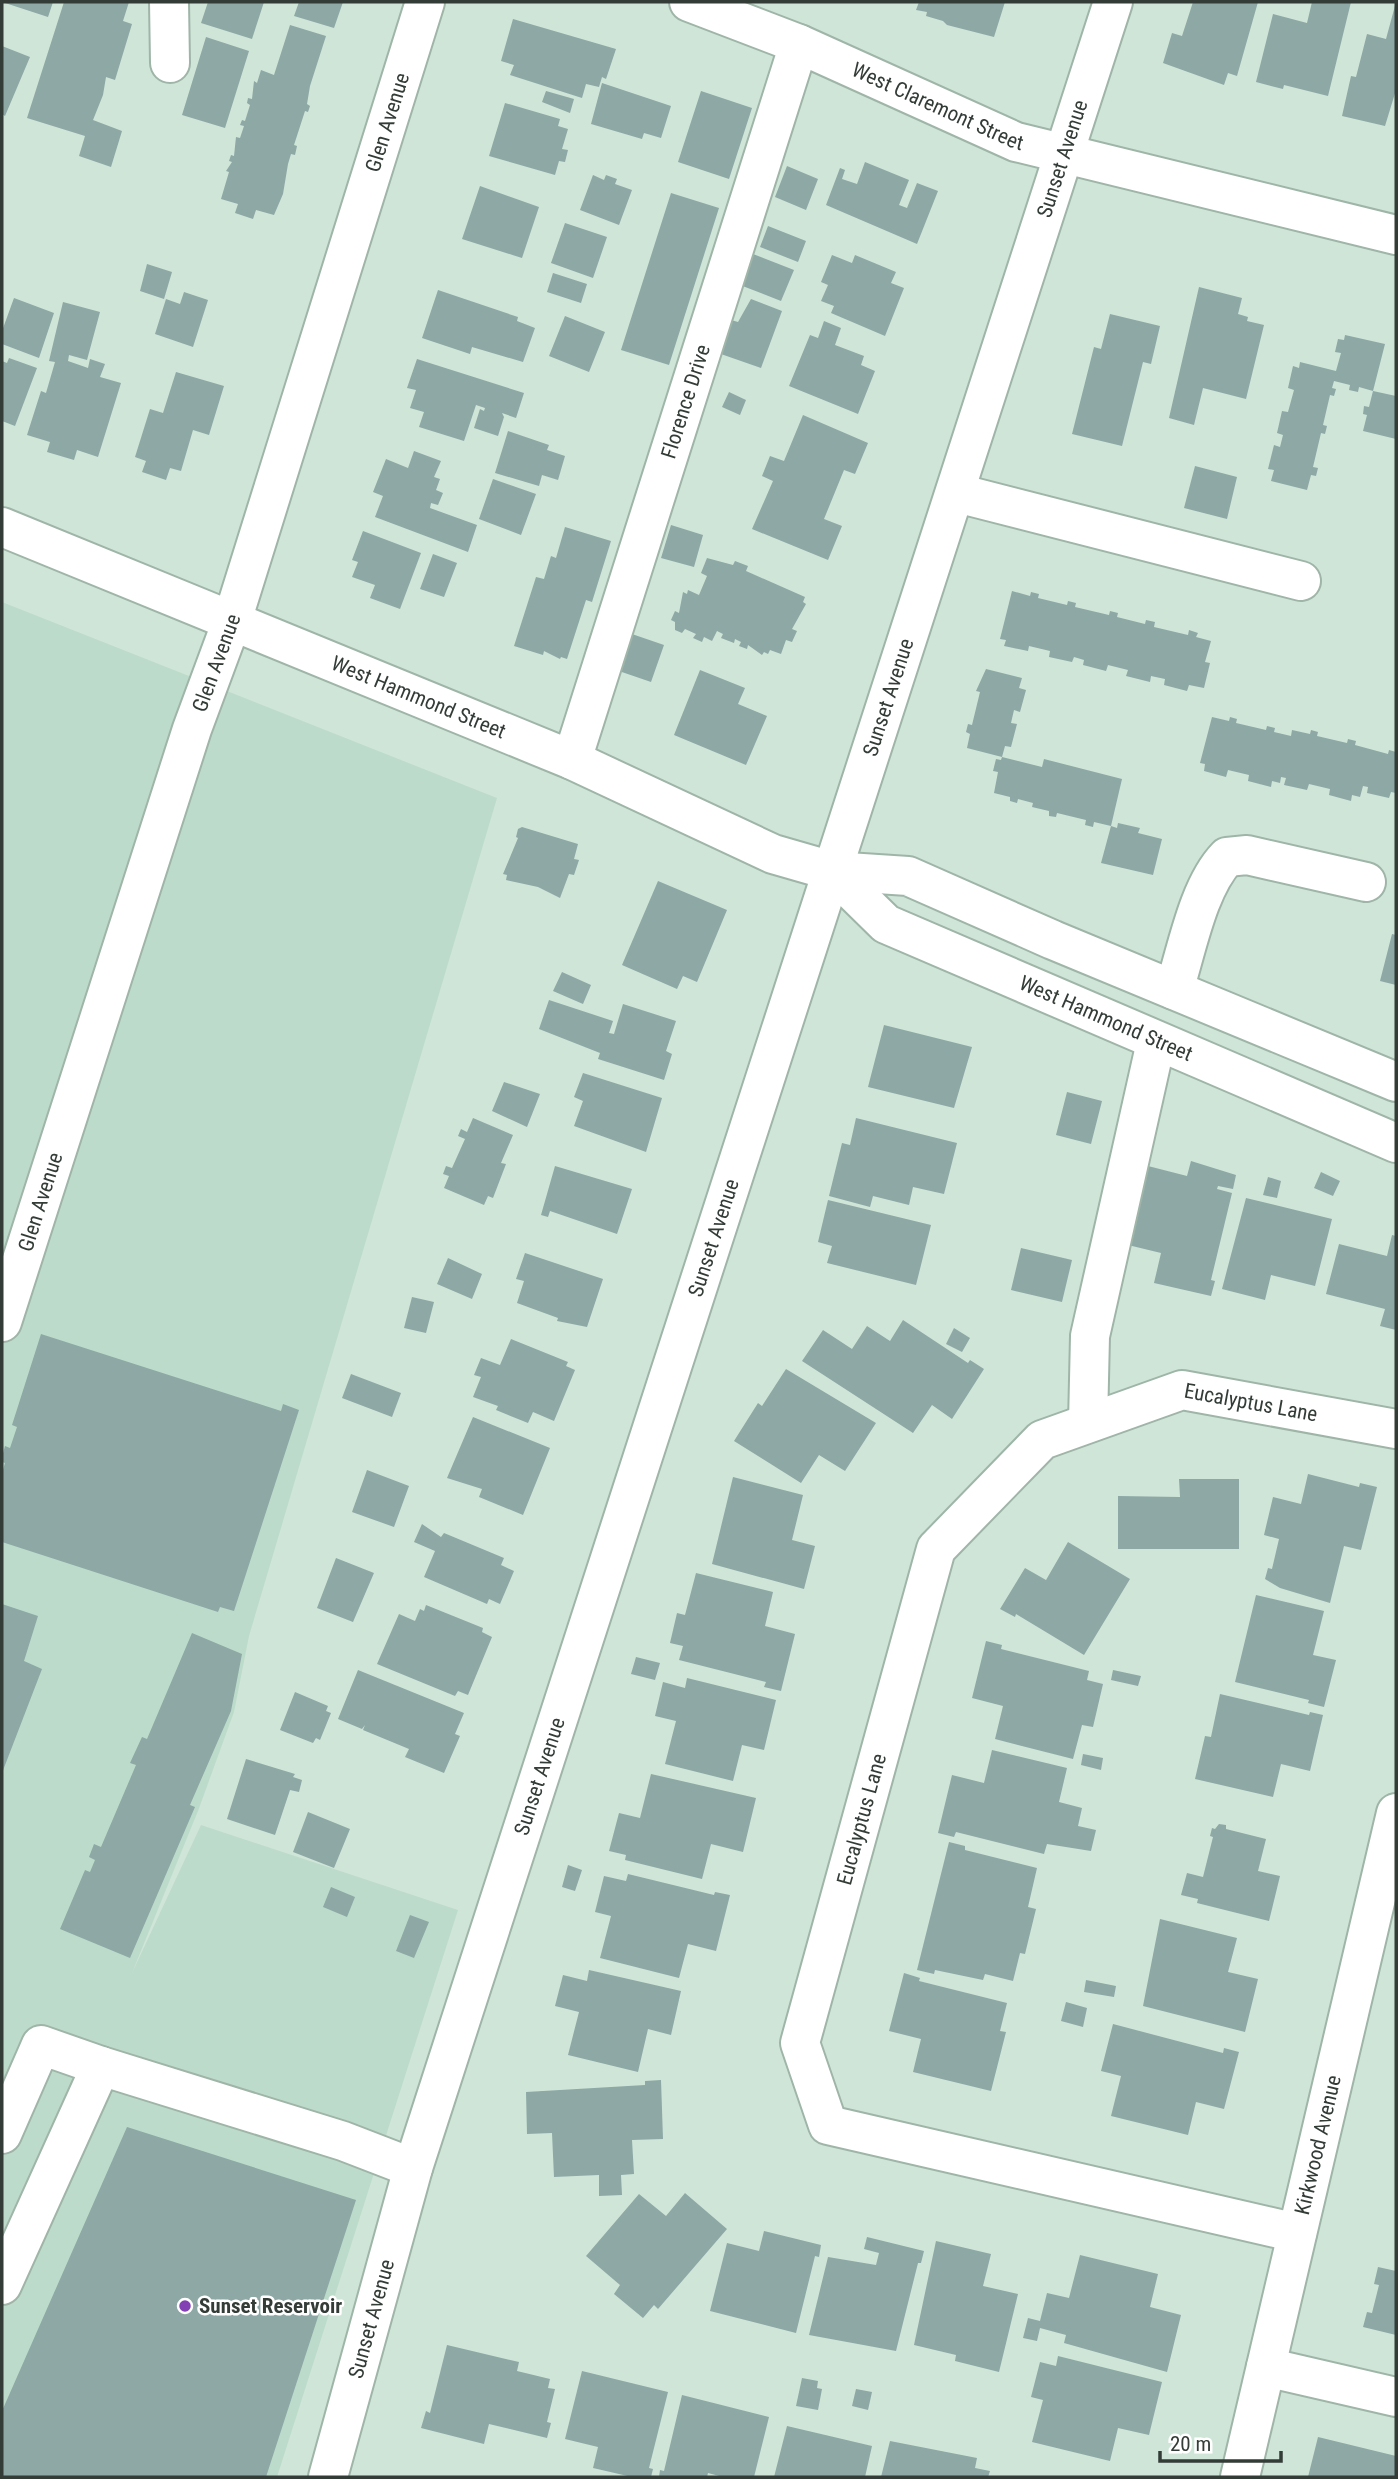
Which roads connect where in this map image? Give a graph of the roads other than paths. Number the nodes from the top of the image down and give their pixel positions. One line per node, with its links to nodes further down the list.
1 (169, 2): 6 (street)
2 (425, 2): 12 (street, Glen Avenue)
3 (689, 2): 5 (street, West Claremont Street)
4 (1113, 2): 7 (street, Sunset Avenue)
5 (799, 44): 7 (street, West Claremont Street); 13 (street, Florence Drive)
6 (170, 63)
7 (1065, 154): 8 (street, West Claremont Street); 9 (street, Sunset Avenue)
8 (1396, 235)
9 (957, 493): 11 (street); 14 (street, Sunset Avenue)
10 (2, 527): 12 (street, West Hammond Street)
11 (1301, 581)
12 (232, 621): 13 (street, West Hammond Street); 20 (street, Glen Avenue)
13 (572, 760): 14 (street, West Hammond Street)
14 (832, 871): 16 (street, West Hammond Street); 17 (street, West Hammond Street); 27 (street, Sunset Avenue)
15 (1366, 882): 16 (street)
16 (1174, 990): 18 (street, West Hammond Street)
17 (1156, 1042): 19 (street, West Hammond Street); 21 (street)
18 (1396, 1082)
19 (1396, 1143)
20 (2, 1322)
21 (1088, 1423): 22 (street, Eucalyptus Lane); 28 (street, Eucalyptus Lane)
22 (1396, 1429)
23 (1396, 1813): 24 (street, Kirkwood Avenue)
24 (1391, 1859): 28 (street, Kirkwood Avenue)
25 (101, 2066): 26 (street); 27 (street); 29 (street)
26 (2, 2134)
27 (414, 2168): 32 (street, Sunset Avenue)
28 (1297, 2233): 30 (street, Kirkwood Avenue)
29 (2, 2285)
30 (1266, 2367): 31 (street); 33 (street, Kirkwood Avenue)
31 (1396, 2397)
32 (328, 2477)
33 (1240, 2477)

